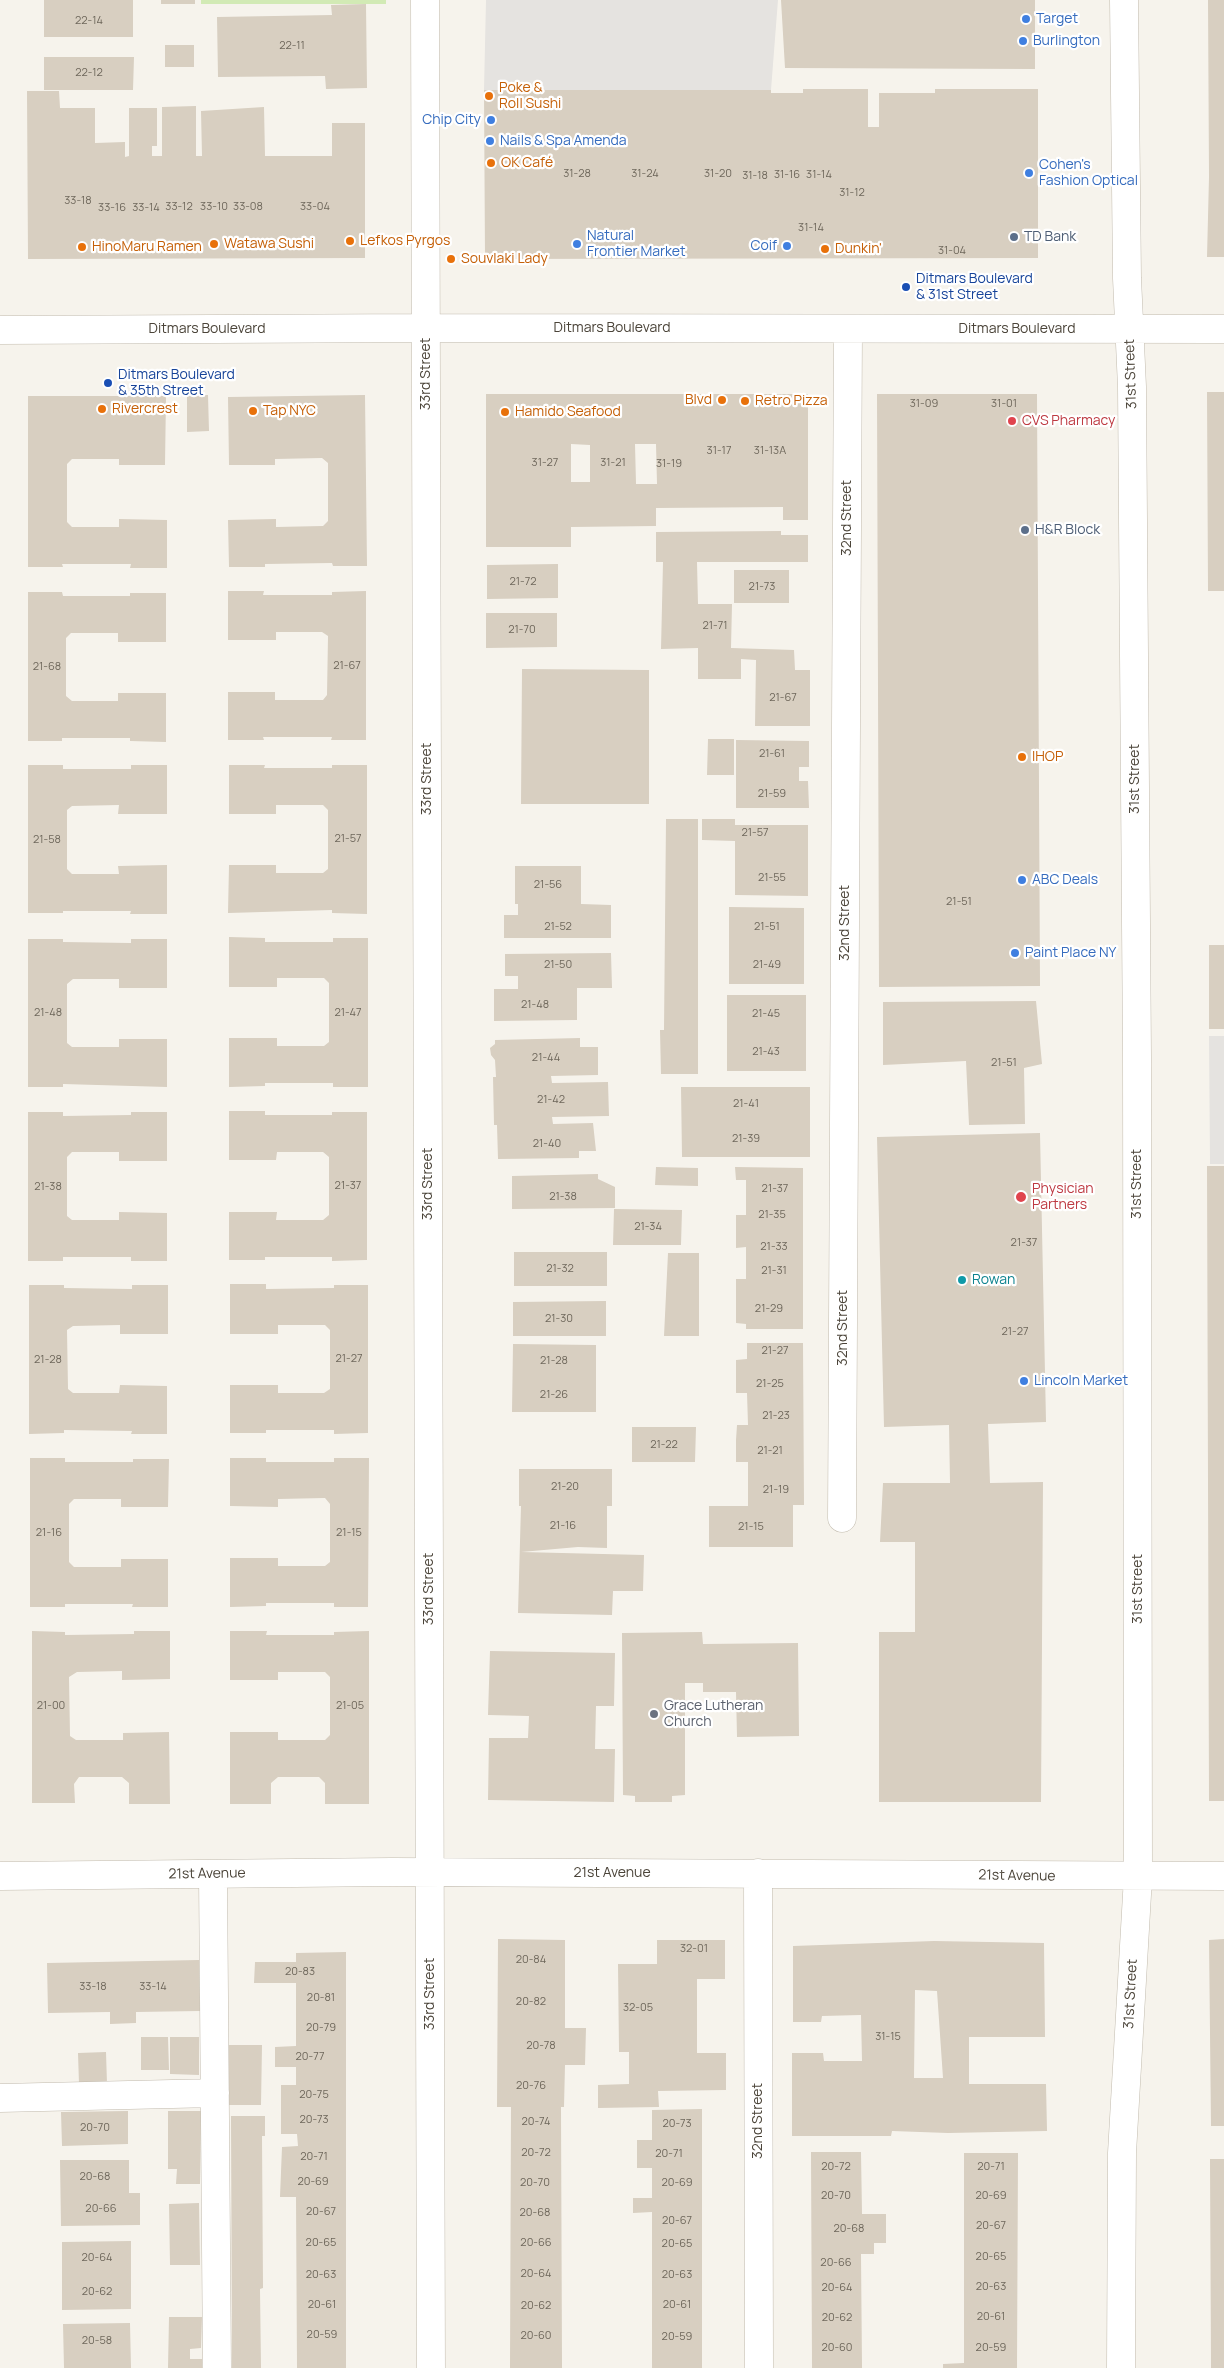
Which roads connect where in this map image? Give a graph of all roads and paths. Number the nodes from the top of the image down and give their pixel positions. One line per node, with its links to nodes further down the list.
1 (425, 0): 3 (street, 33rd Street)
2 (1124, 0): 5 (street, 31st Street)
3 (426, 328): 4 (street, Ditmars Boulevard); 7 (street, Ditmars Boulevard); 9 (street, 33rd Street)
4 (848, 329): 5 (street, Ditmars Boulevard); 8 (street, 32nd Street)
5 (1130, 329): 6 (street, Ditmars Boulevard); 14 (street, 31st Street)
6 (1224, 329)
7 (0, 330)
8 (842, 1518)
9 (429, 1873): 10 (street, 21st Avenue); 11 (street, 21st Avenue); 18 (street, 33rd Street)
10 (758, 1873): 14 (street, 21st Avenue); 19 (street, 32nd Street)
11 (213, 1874): 12 (street, 21st Avenue); 15 (street)
12 (0, 1876)
13 (1224, 1876): 14 (street, 21st Avenue)
14 (1138, 1877): 20 (street, 31st Street)
15 (215, 2093): 16 (street); 17 (street)
16 (0, 2098)
17 (217, 2368)
18 (431, 2368)
19 (758, 2368)
20 (1121, 2368)

